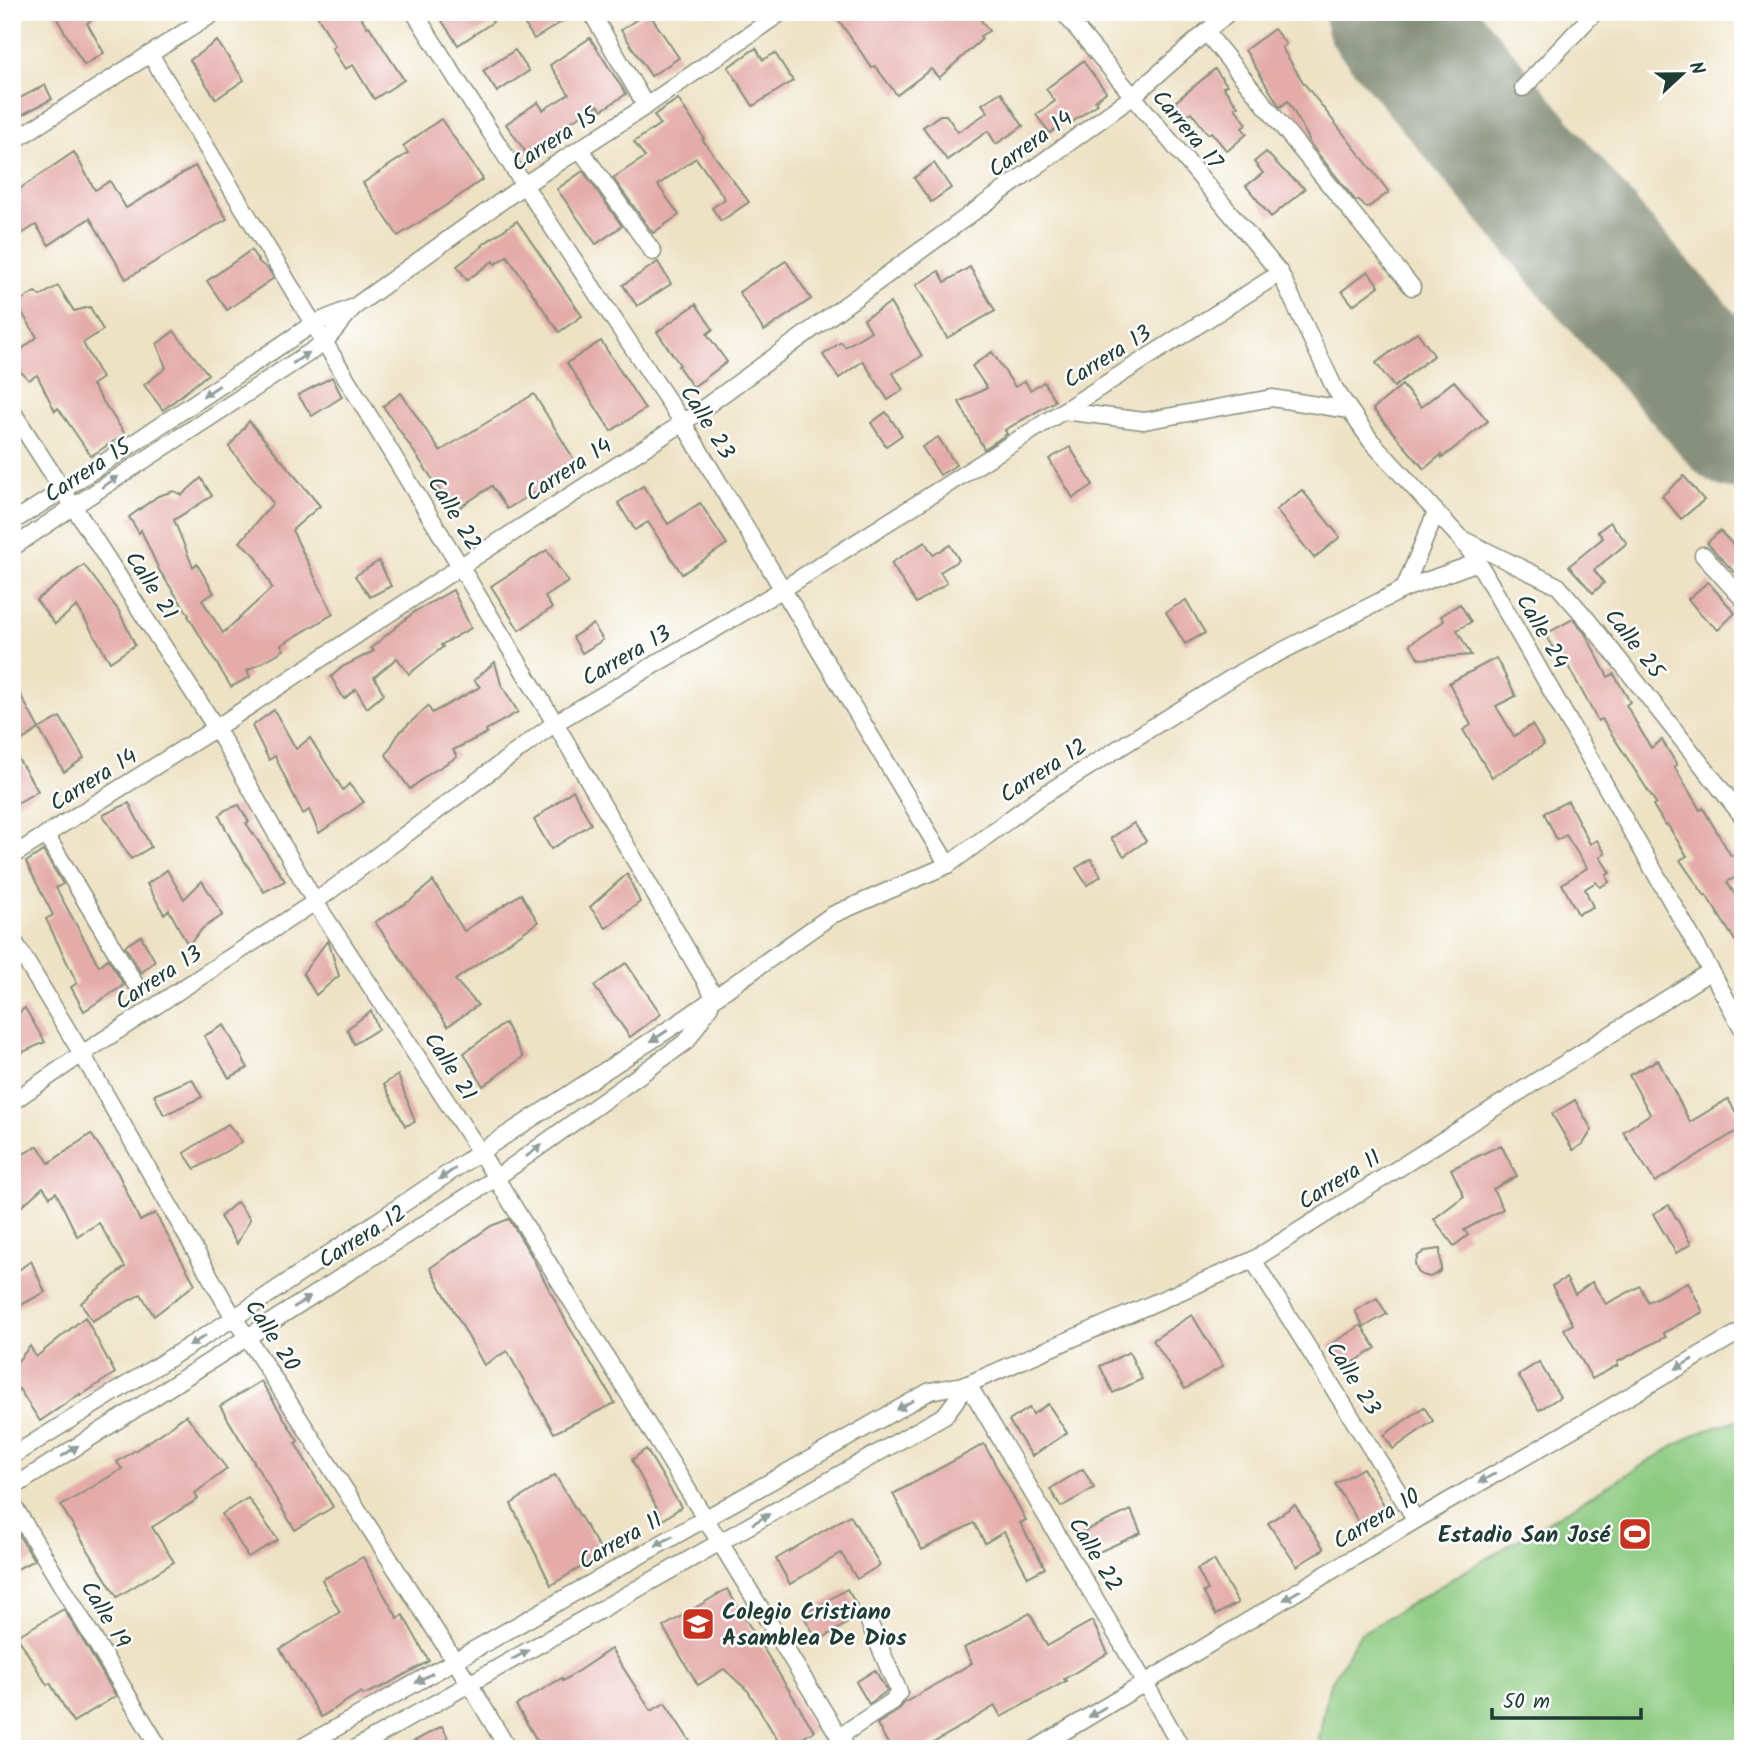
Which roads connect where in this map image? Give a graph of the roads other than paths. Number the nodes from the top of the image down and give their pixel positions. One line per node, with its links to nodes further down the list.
1 (216, 12): 9 (street)
2 (414, 12): 15 (street, Calle 23)
3 (591, 12): 12 (street)
4 (782, 12): 12 (street, Carrera 15)
5 (1063, 12): 11 (street, Carrera 17)
6 (1229, 12): 8 (street, Carrera 14)
7 (1595, 12): 10 (street)
8 (1206, 32): 11 (street, Carrera 14); 18 (street)
9 (150, 54): 13 (street); 20 (street, Calle 22)
10 (1523, 88)
11 (1132, 97): 17 (street, Carrera 17); 25 (street, Carrera 14)
12 (646, 106): 14 (street, Carrera 15)
13 (12, 142)
14 (580, 149): 15 (street, Carrera 15); 16 (street)
15 (524, 185): 19 (street, Carrera 15); 25 (street, Calle 23)
16 (653, 252)
17 (1280, 273): 22 (street, Calle 24); 24 (street, Carrera 13)
18 (1412, 287)
19 (354, 307): 20 (street, Carrera 15); 21 (street, Carrera 15)
20 (313, 324): 21 (street, Calle 22); 26 (street, Carrera 15, one-way to 26)
21 (324, 343): 27 (street, Carrera 15, one-way to 21); 34 (street, Calle 22)
22 (1349, 410): 24 (street); 28 (street, Calle 24)
23 (12, 411): 26 (street, Calle 21)
24 (1063, 411): 35 (street, Carrera 13)
25 (683, 423): 34 (street, Carrera 14); 35 (street, Calle 23)
26 (63, 490): 27 (street, Calle 21); 29 (street, Carrera 15)
27 (74, 506): 31 (street, Carrera 15); 39 (street, Calle 21)
28 (1436, 512): 30 (street, Calle 24); 36 (street)
29 (12, 522)
30 (1460, 538): 33 (street, Calle 24); 40 (street, Calle 25)
31 (12, 548)
32 (1703, 555): 37 (street)
33 (1478, 562): 36 (street, Carrera 12); 46 (street, Calle 24)
34 (461, 566): 38 (street, Calle 22); 39 (street, Carrera 14)
35 (783, 589): 38 (street, Carrera 13); 43 (street, Calle 23)
36 (1404, 589): 43 (street, Carrera 12)
37 (1743, 599)
38 (555, 723): 44 (street, Carrera 13); 48 (street, Calle 22)
39 (216, 728): 41 (street, Carrera 14); 44 (street, Calle 21)
40 (1743, 817)
41 (46, 835): 42 (street, Carrera 14); 47 (street)
42 (12, 856)
43 (948, 865): 48 (street, Carrera 12)
44 (315, 902): 50 (street, Carrera 13); 52 (street, Calle 21)
45 (12, 938): 50 (street, Calle 20)
46 (1711, 971): 49 (street, Calle 24); 54 (street, Carrera 11)
47 (134, 982)
48 (715, 998): 52 (street, Carrera 12, one-way to 52); 53 (street, Carrera 12, one-way to 48)
49 (1743, 1030)
50 (82, 1054): 51 (street, Carrera 13); 55 (street, Calle 20)
51 (12, 1102)
52 (480, 1152): 53 (street, Calle 21); 55 (street, Carrera 12, one-way to 55)
53 (496, 1178): 57 (street, Carrera 12, one-way to 53); 62 (street, Calle 21)
54 (1253, 1260): 58 (street, Carrera 11); 63 (street, Calle 23)
55 (234, 1318): 57 (street, Calle 20); 59 (street, Carrera 12, one-way to 59)
56 (1743, 1329): 63 (street, Carrera 10, one-way to 63)
57 (247, 1337): 60 (street, Carrera 12, one-way to 57); 66 (street, Calle 20)
58 (968, 1384): 62 (street, Carrera 11, one-way to 62); 64 (street, Carrera 11, one-way to 58); 67 (street, Calle 22)
59 (12, 1456)
60 (12, 1488)
61 (12, 1503): 70 (street, Calle 19)
62 (705, 1518): 64 (street, Calle 21); 66 (street, Carrera 11, one-way to 66)
63 (1416, 1520): 67 (street, Carrera 10, one-way to 67)
64 (720, 1542): 68 (street, Carrera 11, one-way to 64); 69 (street, Calle 21)
65 (869, 1622): 69 (street)
66 (455, 1660): 68 (street, Calle 20); 71 (street, Carrera 11, one-way to 71)
67 (1146, 1683): 74 (street, Carrera 10, one-way to 74); 75 (street, Calle 22)
68 (470, 1684): 72 (street, Carrera 11); 73 (street, Calle 20)
69 (843, 1743)
70 (160, 1749)
71 (299, 1749)
72 (354, 1749)
73 (508, 1749)
74 (1035, 1749)
75 (1182, 1749)

